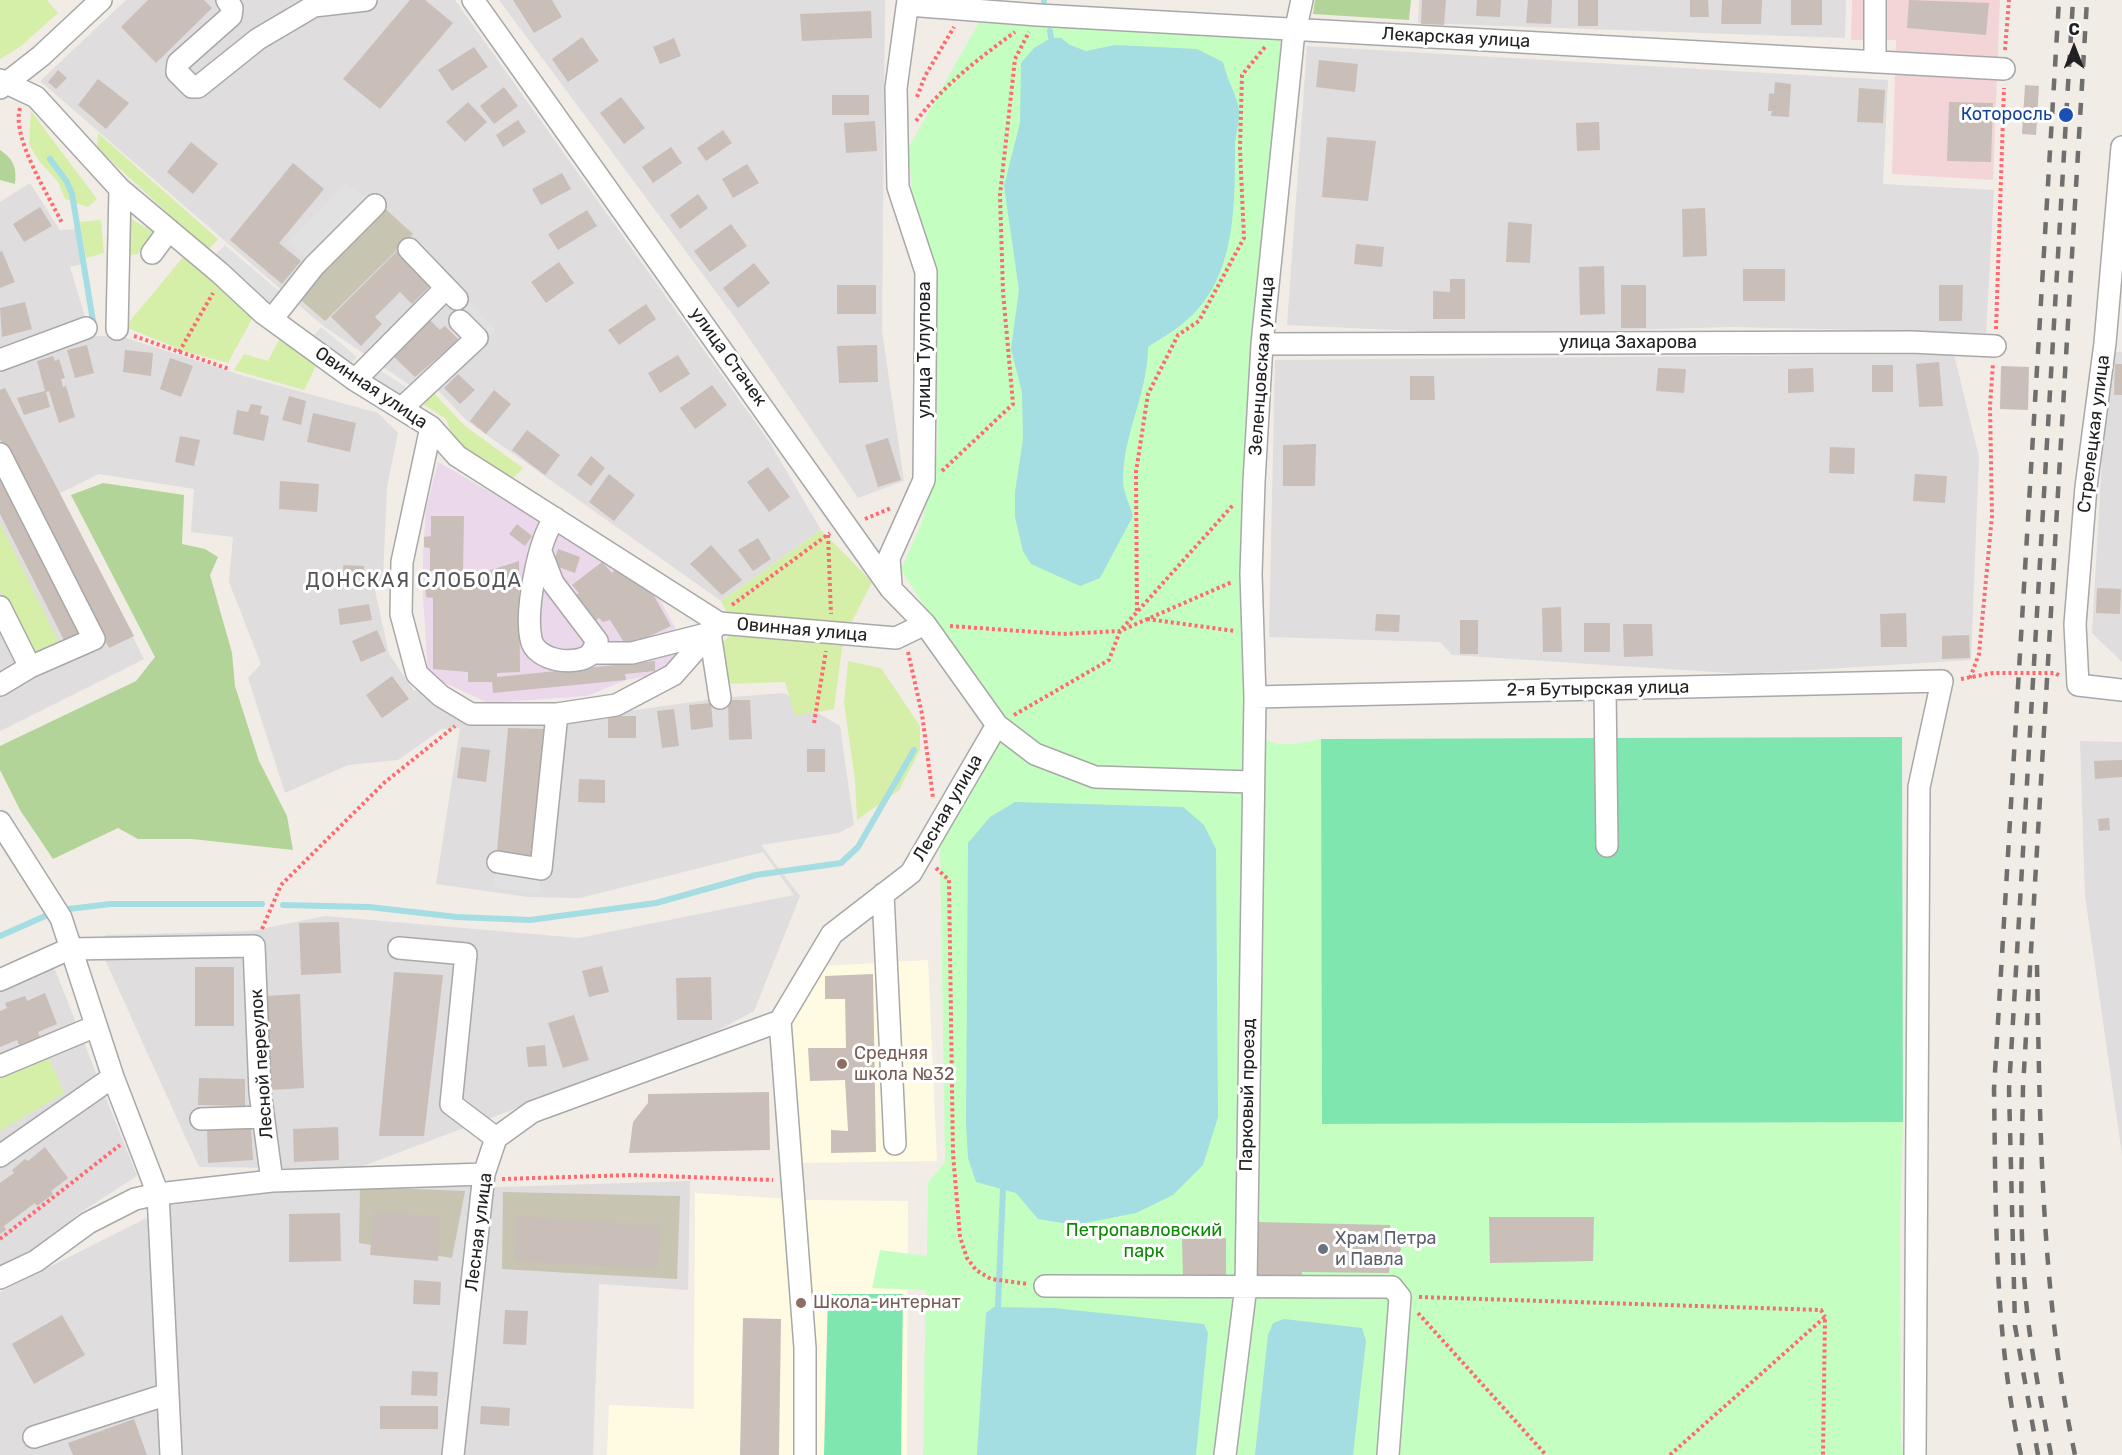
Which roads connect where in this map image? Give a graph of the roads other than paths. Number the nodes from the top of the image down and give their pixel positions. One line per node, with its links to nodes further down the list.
1 (101, 0): 12 (street)
2 (227, 0): 7 (street)
3 (366, 0): 7 (street)
4 (473, 0): 33 (street, улица Стачек)
5 (1302, 0): 9 (street, Зеленцовская улица)
6 (1875, 0): 10 (street)
7 (312, 3)
8 (908, 3): 9 (street, Лекарская улица); 33 (street, улица Тулупова)
9 (1288, 28): 10 (street, Лекарская улица); 24 (street, Зеленцовская улица)
10 (1875, 62): 11 (street, Лекарская улица)
11 (2004, 69)
12 (8, 85): 14 (street, Овинная улица)
13 (2122, 147): 23 (street, Стрелецкая улица)
14 (120, 189): 16 (street, Овинная улица); 22 (street)
15 (375, 205): 19 (street)
16 (169, 230): 18 (street); 19 (street, Овинная улица)
17 (409, 249): 27 (street)
18 (152, 253)
19 (272, 319): 27 (street, Овинная улица)
20 (460, 321): 28 (street)
21 (86, 328): 26 (street)
22 (117, 329)
23 (2114, 343): 41 (street, Стрелецкая улица)
24 (1262, 344): 25 (street, улица Захарова); 42 (street, Зеленцовская улица)
25 (1995, 346)
26 (0, 360)
27 (354, 380): 28 (street, Овинная улица)
28 (403, 407): 29 (street, Овинная улица)
29 (431, 427): 31 (street, Овинная улица); 44 (street)
30 (0, 454): 38 (street)
31 (555, 518): 32 (street); 36 (street, Овинная улица)
32 (541, 552): 37 (street); 37 (street)
33 (891, 589): 35 (street, улица Стачек)
34 (0, 607): 38 (street)
35 (925, 624): 36 (street, Овинная улица); 45 (street, улица Стачек)
36 (715, 628): 37 (street); 43 (street); 44 (street)
37 (591, 653)
38 (30, 667): 39 (street)
39 (0, 686)
40 (1605, 689): 42 (street, 2-я Бутырская улица); 49 (street); 77 (street, 2-я Бутырская улица)
41 (2122, 690)
42 (1255, 697): 46 (street, Зеленцовская улица)
43 (720, 698)
44 (557, 714): 50 (street)
45 (992, 718): 47 (street, улица Стачек); 51 (street, Лесная улица)
46 (1252, 733): 47 (street, Парковый проезд)
47 (1252, 782): 69 (street, Парковый проезд)
48 (0, 822): 53 (street)
49 (1608, 846)
50 (498, 862)
51 (883, 894): 55 (street, Лесная улица); 62 (street)
52 (399, 948): 61 (street)
53 (69, 949): 54 (street); 56 (street); 59 (street, Лесной переулок)
54 (0, 980)
55 (780, 1021): 61 (street); 74 (street)
56 (96, 1026): 57 (street); 58 (street)
57 (0, 1066)
58 (113, 1077): 63 (street); 66 (street)
59 (263, 1117): 60 (street); 64 (street, Лесной переулок)
60 (201, 1119)
61 (496, 1138): 65 (street, Лесная улица)
62 (895, 1144)
63 (0, 1156)
64 (272, 1181): 65 (street); 66 (street)
65 (484, 1182): 73 (street, Лесная улица)
66 (158, 1194): 67 (street); 70 (street)
67 (0, 1278)
68 (1045, 1286): 69 (street)
69 (1246, 1286): 75 (street, Парковый проезд); 76 (street)
70 (168, 1394): 71 (street); 72 (street)
71 (34, 1437)
72 (171, 1455)
73 (453, 1455)
74 (805, 1455)
75 (1226, 1455)
76 (1389, 1455)
77 (1915, 1455)

